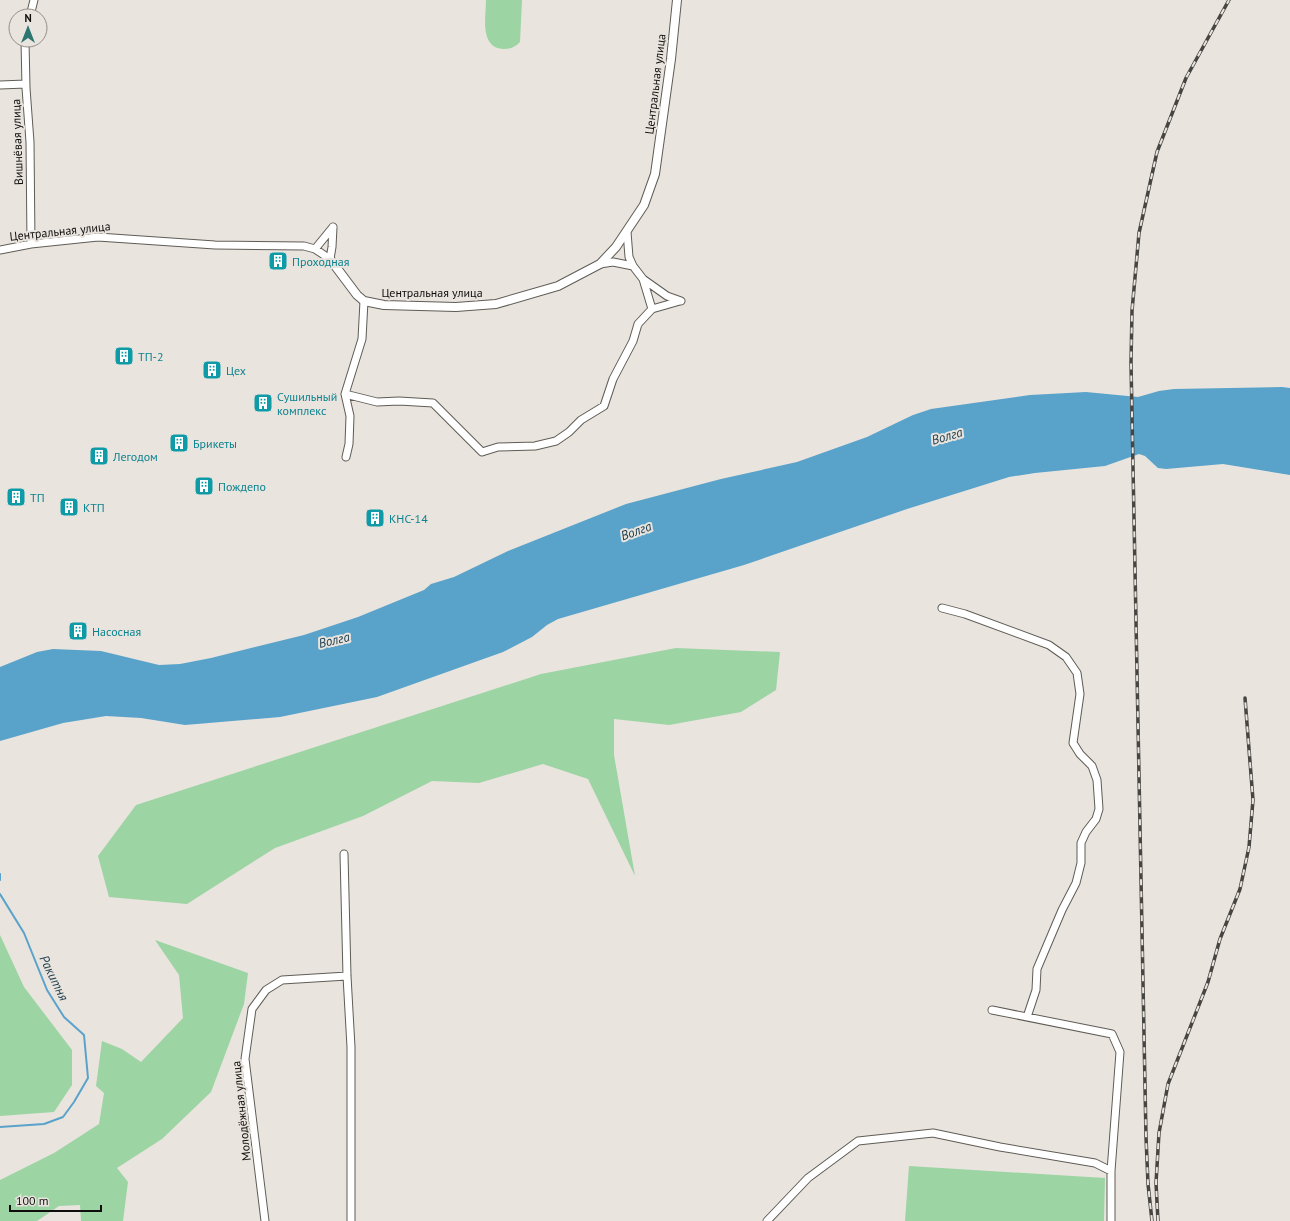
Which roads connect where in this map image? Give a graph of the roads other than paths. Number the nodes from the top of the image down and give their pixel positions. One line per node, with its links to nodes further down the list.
1 (678, 0): 5 (street, Центральная улица)
2 (25, 48): 3 (street, Вишнёвая улица)
3 (26, 84): 4 (street); 6 (street, Вишнёвая улица)
4 (0, 85)
5 (627, 232): 10 (street, Центральная улица); 11 (street)
6 (31, 244): 7 (street, Центральная улица); 8 (street, Центральная улица)
7 (315, 249): 9 (street, Центральная улица); 9 (street)
8 (0, 250)
9 (330, 258): 13 (street, Центральная улица)
10 (600, 264): 11 (street); 13 (street, Центральная улица)
11 (633, 266): 12 (street)
12 (643, 279): 14 (street); 14 (street)
13 (364, 301): 15 (street)
14 (652, 309): 15 (street)
15 (345, 394): 16 (street)
16 (346, 457)
17 (942, 608): 21 (street)
18 (344, 854): 19 (street)
19 (347, 976): 23 (street, Молодёжная улица); 24 (street)
20 (992, 1010): 21 (street)
21 (1027, 1017): 22 (street)
22 (1111, 1171): 25 (street); 26 (street)
23 (265, 1221)
24 (351, 1221)
25 (767, 1221)
26 (1111, 1221)

